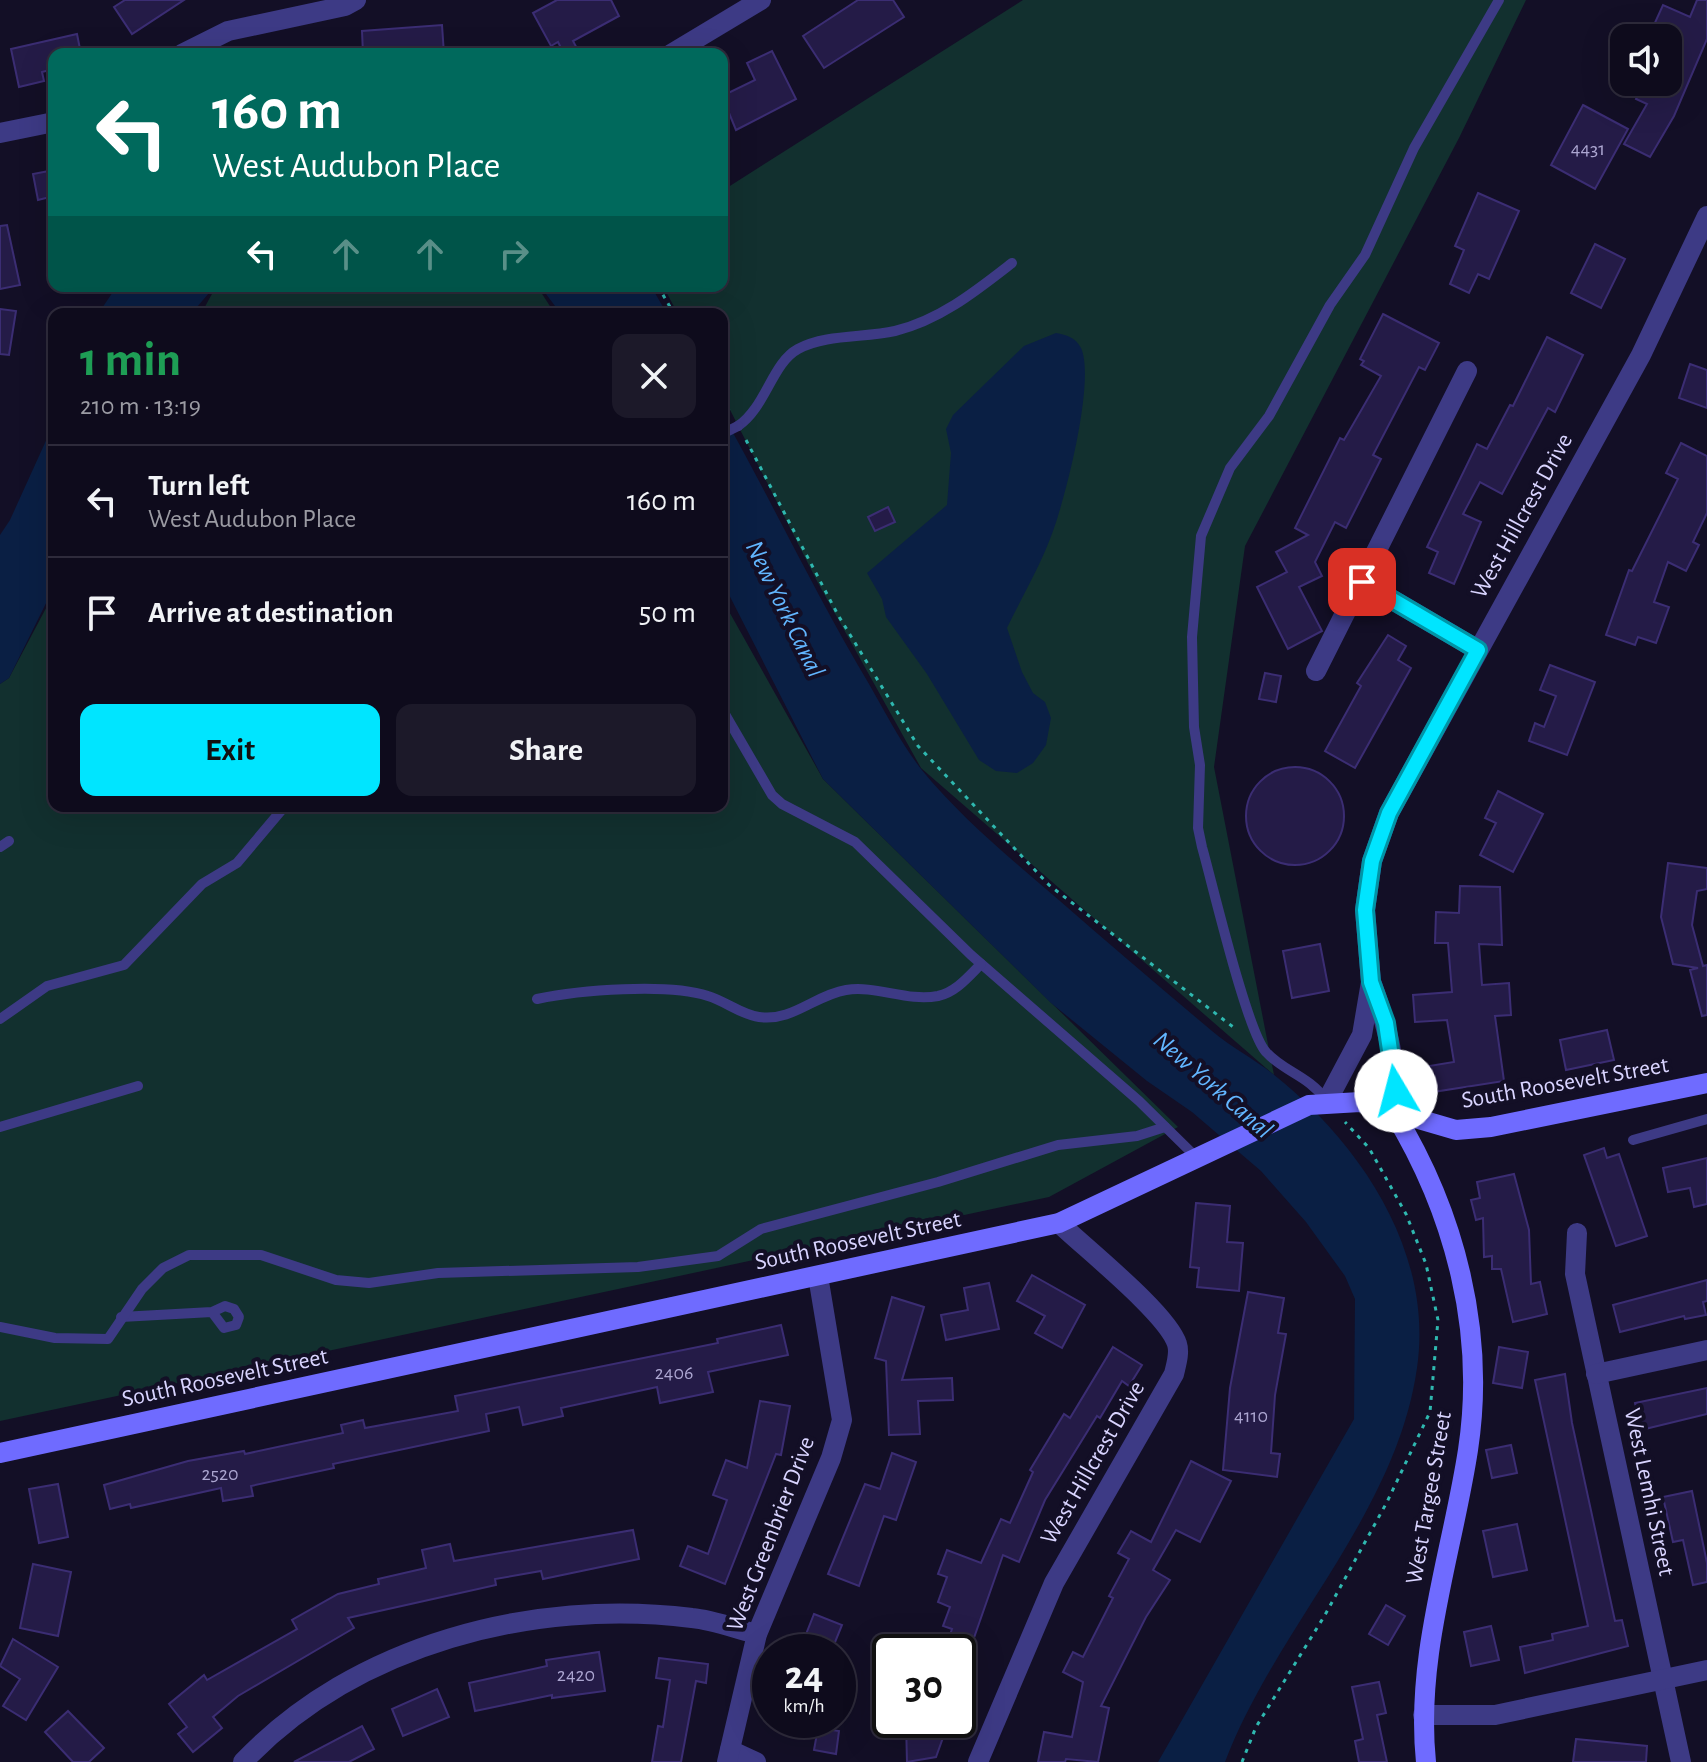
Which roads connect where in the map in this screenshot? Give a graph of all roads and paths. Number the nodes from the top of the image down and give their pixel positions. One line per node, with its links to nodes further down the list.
1 (356, 0): 4 (street)
2 (761, 0): 5 (street)
3 (1499, 0): 23 (lane)
4 (194, 48)
5 (681, 48)
6 (48, 123): 7 (street)
7 (0, 133)
8 (1707, 216): 15 (street, West Hillcrest Drive)
9 (1012, 263): 12 (lane)
10 (1467, 371): 14 (street)
11 (728, 408): 12 (path)
12 (739, 427): 13 (lane, bridge); 23 (path)
13 (728, 432)
14 (1362, 582): 15 (street); 16 (street)
15 (1478, 650): 20 (street, West Hillcrest Drive)
16 (1316, 671)
17 (728, 719): 19 (lane)
18 (280, 812): 22 (lane)
19 (981, 964): 21 (lane); 30 (lane)
20 (1371, 982): 26 (street, West Hillcrest Drive); 27 (street, West Hillcrest Drive)
21 (537, 999)
22 (0, 1019)
23 (1265, 1051): 26 (lane)
24 (1707, 1083): 27 (street, South Roosevelt Street)
25 (138, 1086): 29 (lane)
26 (1318, 1103): 27 (street, South Roosevelt Street); 32 (street, South Roosevelt Street); 51 (path)
27 (1394, 1113): 46 (street, West Targee Street)
28 (1707, 1119): 31 (lane)
29 (0, 1127)
30 (1165, 1127): 32 (lane); 37 (lane)
31 (1633, 1140)
32 (1203, 1155): 33 (street, South Roosevelt Street)
33 (1059, 1223): 35 (street, South Roosevelt Street); 50 (street, West Hillcrest Drive)
34 (1577, 1233): 40 (street, West Lemhi Street)
35 (818, 1276): 41 (street, South Roosevelt Street); 42 (street, West Greenbrier Drive)
36 (212, 1312): 37 (lane)
37 (121, 1317): 38 (lane)
38 (0, 1327)
39 (1707, 1350): 40 (street)
40 (1596, 1374): 45 (street, West Lemhi Street)
41 (0, 1453)
42 (757, 1634): 48 (street)
43 (752, 1655): 47 (street, West Greenbrier Drive)
44 (1707, 1670): 45 (street)
45 (1663, 1679): 46 (street); 53 (street, West Lemhi Street)
46 (1423, 1715): 52 (street, West Targee Street)
47 (728, 1756): 49 (street)
48 (243, 1762)
49 (756, 1762)
50 (978, 1762)
51 (1242, 1762)
52 (1426, 1762)
53 (1681, 1762)

